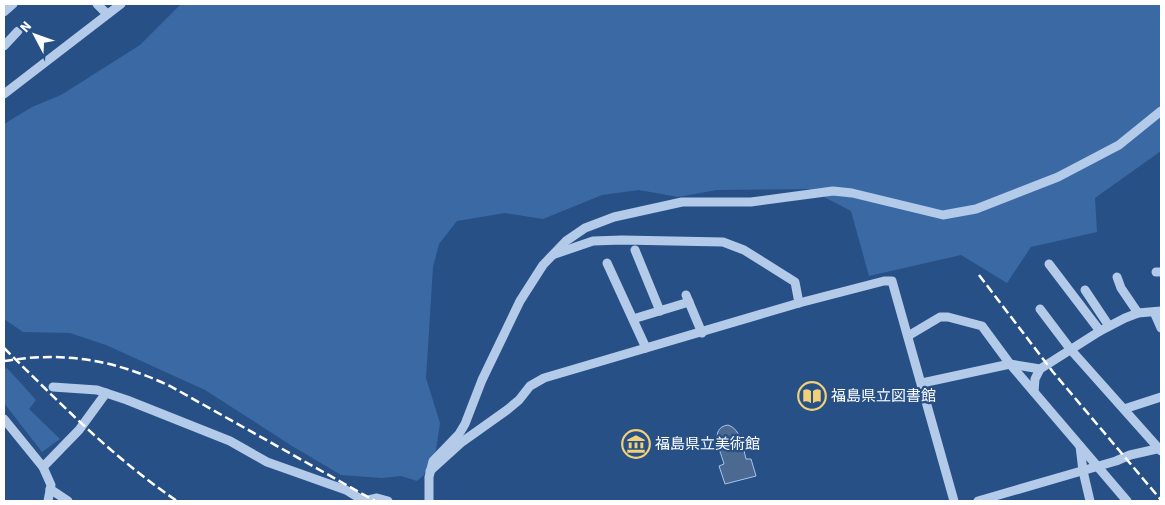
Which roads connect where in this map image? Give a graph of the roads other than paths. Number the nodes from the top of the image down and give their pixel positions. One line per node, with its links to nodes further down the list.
1 (13, 4): 4 (street)
2 (97, 4): 5 (street)
3 (121, 4): 5 (street)
4 (4, 12)
5 (107, 14): 8 (street)
6 (18, 32): 7 (street)
7 (4, 46)
8 (4, 94)
9 (1161, 111): 11 (street)
10 (635, 250): 18 (street)
11 (554, 254): 16 (street); 42 (street)
12 (607, 263): 21 (street)
13 (1049, 264): 24 (street)
14 (1117, 277): 20 (street)
15 (1086, 290): 22 (street)
16 (799, 303): 25 (street); 26 (street)
17 (1040, 309): 28 (street)
18 (660, 311): 21 (street); 25 (street)
19 (1158, 311): 20 (street); 23 (street)
20 (1138, 313): 22 (street)
21 (633, 319): 27 (street)
22 (1109, 326): 24 (street)
23 (1161, 328)
24 (1100, 331): 28 (street)
25 (702, 333): 27 (street)
26 (908, 336): 29 (street); 31 (street)
27 (646, 348): 42 (street)
28 (1071, 350): 30 (street); 36 (street)
29 (1010, 364): 30 (street); 31 (street); 33 (street)
30 (1040, 370): 33 (street)
31 (922, 383): 49 (street)
32 (53, 387): 34 (street)
33 (1034, 392): 38 (street)
34 (106, 393): 40 (street); 47 (street)
35 (1161, 397): 36 (street)
36 (1124, 409): 39 (street)
37 (4, 418): 40 (street)
38 (1080, 446): 41 (street); 43 (street)
39 (1160, 449): 41 (street)
40 (44, 467): 44 (street)
41 (1097, 467): 43 (street); 52 (street)
42 (430, 471): 48 (street)
43 (1083, 471): 50 (street); 51 (street)
44 (50, 489): 45 (street); 46 (street)
45 (48, 501)
46 (68, 501)
47 (388, 501)
48 (429, 501)
49 (954, 501)
50 (978, 501)
51 (1090, 501)
52 (1127, 501)

